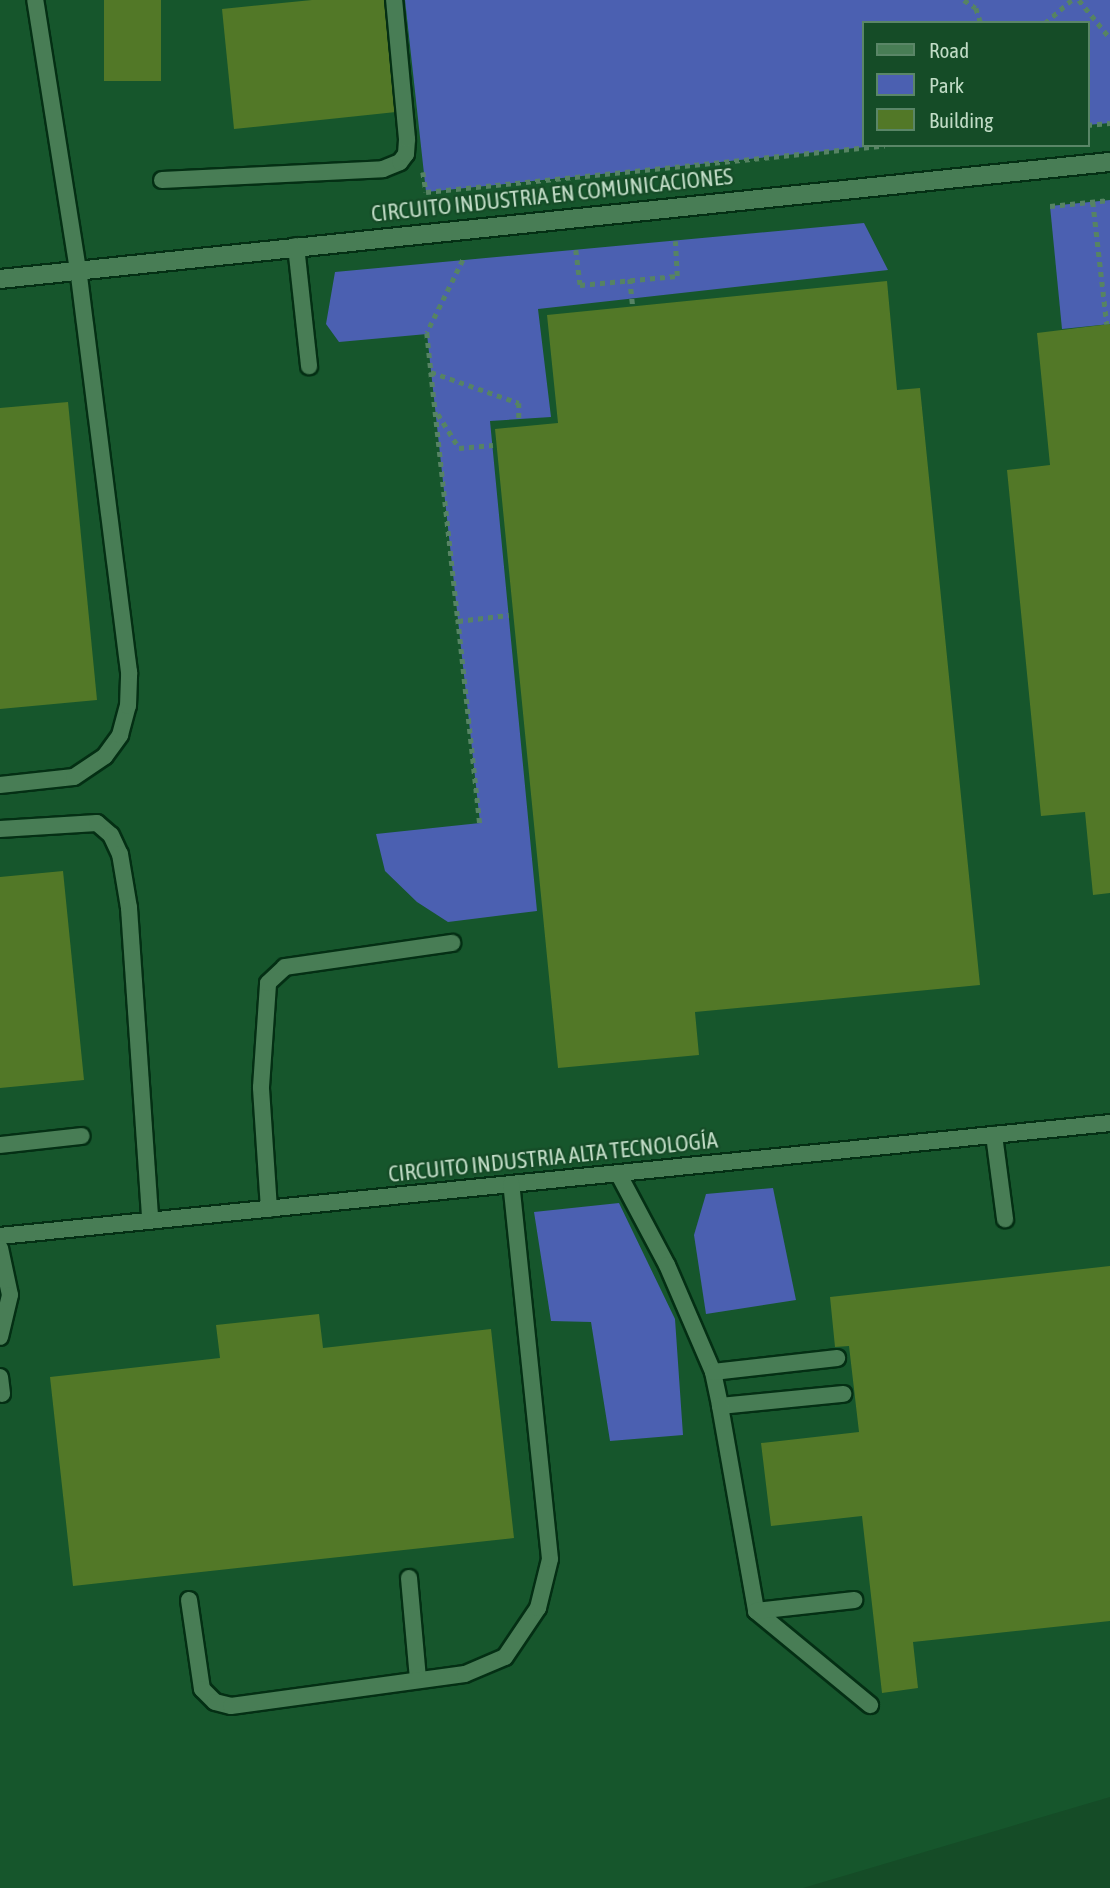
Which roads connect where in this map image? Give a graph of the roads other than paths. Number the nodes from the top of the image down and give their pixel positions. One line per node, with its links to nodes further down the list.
1 (35, 0): 6 (lane)
2 (394, 0): 4 (lane)
3 (1110, 162): 5 (street, CIRCUITO INDUSTRIA EN COMUNICACIONES)
4 (162, 180)
5 (296, 246): 6 (street, CIRCUITO INDUSTRIA EN COMUNICACIONES); 8 (lane)
6 (78, 271): 7 (street, CIRCUITO INDUSTRIA EN COMUNICACIONES); 9 (lane)
7 (0, 279)
8 (309, 366)
9 (0, 785)
10 (0, 829): 20 (lane)
11 (452, 943): 18 (lane)
12 (1110, 1123): 13 (lane, CIRCUITO INDUSTRIA ALTA TECNOLOGÍA)
13 (994, 1135): 16 (lane, CIRCUITO INDUSTRIA ALTA TECNOLOGÍA); 19 (lane)
14 (82, 1136): 15 (lane)
15 (0, 1145)
16 (618, 1173): 17 (lane, CIRCUITO INDUSTRIA ALTA TECNOLOGÍA); 25 (lane)
17 (511, 1184): 18 (lane, CIRCUITO INDUSTRIA ALTA TECNOLOGÍA); 32 (lane)
18 (269, 1209): 20 (lane, CIRCUITO INDUSTRIA ALTA TECNOLOGÍA)
19 (1005, 1219)
20 (150, 1220): 21 (lane, CIRCUITO INDUSTRIA ALTA TECNOLOGÍA)
21 (0, 1236)
22 (0, 1248): 23 (lane)
23 (0, 1337)
24 (837, 1358): 25 (lane)
25 (713, 1372): 27 (lane)
26 (843, 1394): 27 (lane)
27 (720, 1406): 31 (lane)
28 (409, 1578): 32 (lane)
29 (189, 1600): 32 (lane)
30 (854, 1600): 31 (lane)
31 (756, 1611): 33 (lane)
32 (418, 1679)
33 (870, 1705)

